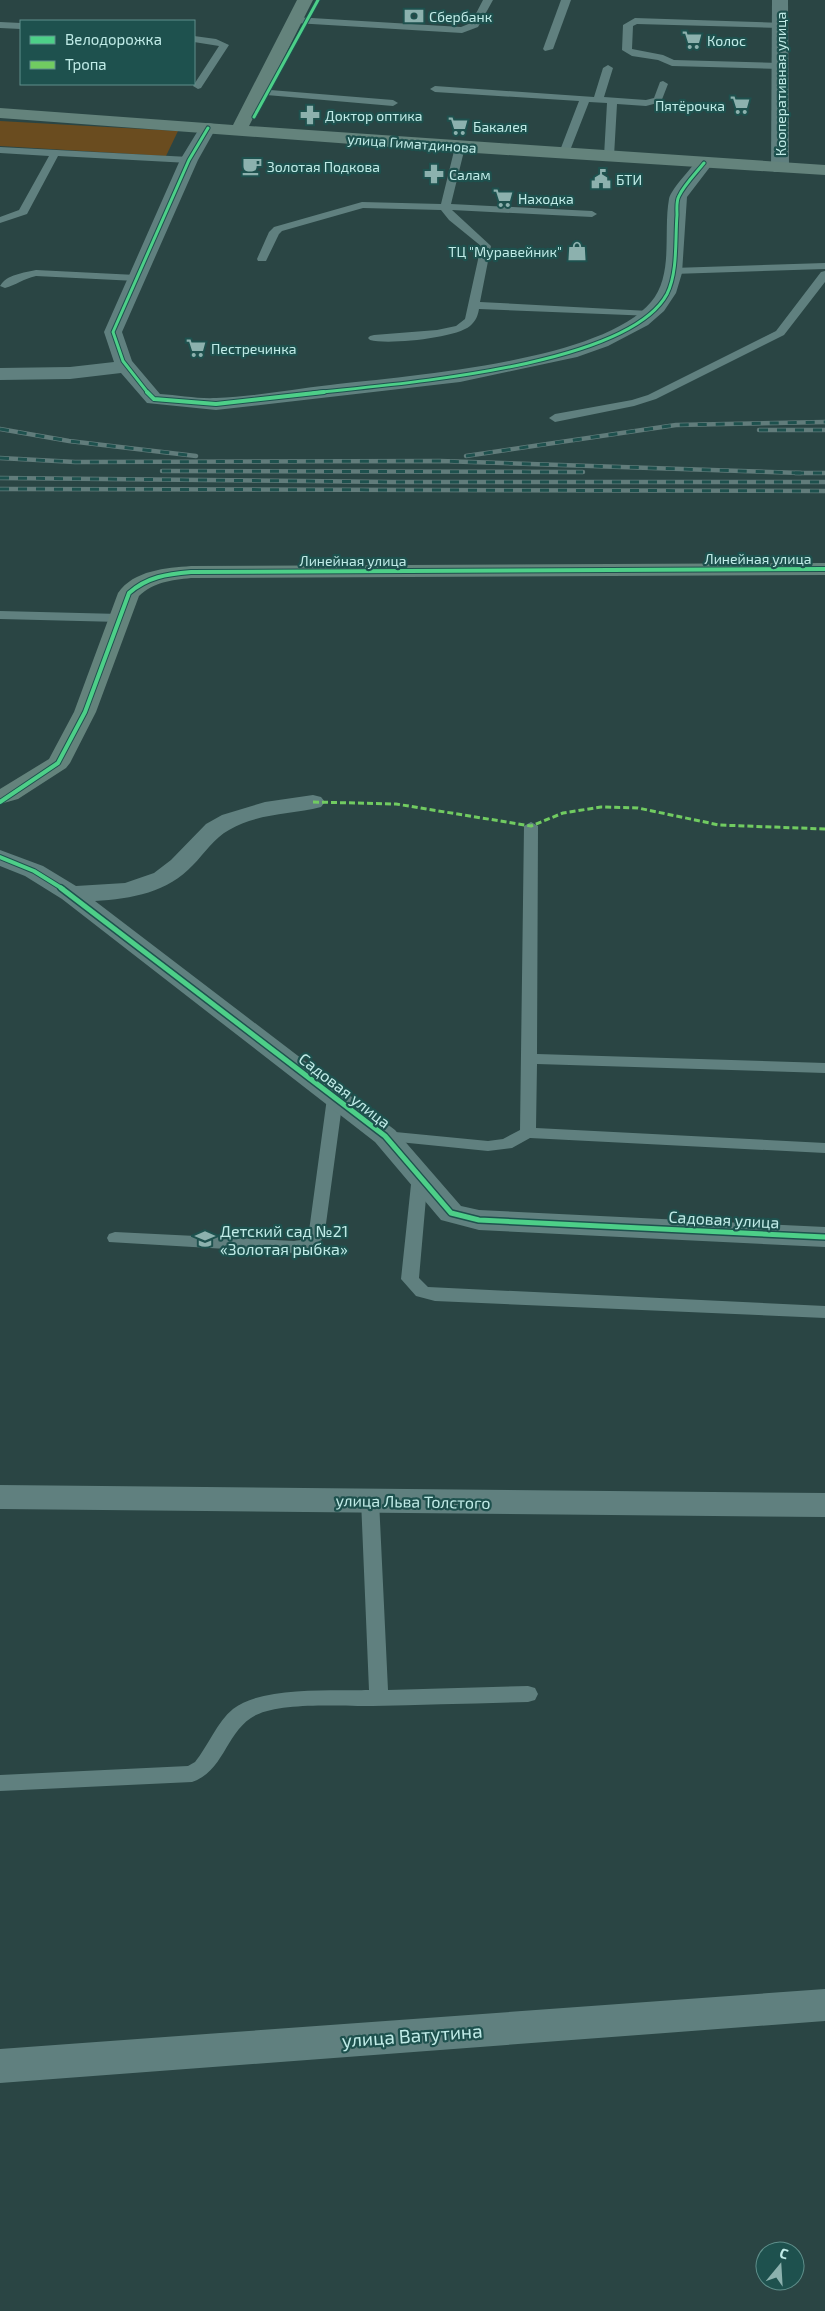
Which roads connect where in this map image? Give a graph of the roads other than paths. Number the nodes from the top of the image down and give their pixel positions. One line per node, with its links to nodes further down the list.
1 (306, 0): 5 (street)
2 (488, 0): 5 (lane)
3 (566, 0): 10 (lane)
4 (780, 0): 7 (street, Кооперативная улица)
5 (295, 20): 16 (street)
6 (0, 25): 8 (lane)
7 (780, 25): 11 (street, Кооперативная улица); 11 (lane)
8 (20, 26)
9 (195, 39): 14 (lane)
10 (548, 49)
11 (780, 66): 31 (street, Кооперативная улица)
12 (608, 68): 18 (lane)
13 (663, 84): 19 (lane)
14 (198, 86)
15 (435, 89): 17 (lane)
16 (258, 92): 20 (lane); 23 (street)
17 (585, 99): 18 (lane); 27 (lane)
18 (598, 100): 19 (lane)
19 (612, 101): 28 (lane)
20 (393, 103)
21 (0, 113): 22 (street, улица Гиматдинова)
22 (208, 128): 23 (street, улица Гиматдинова); 29 (street)
23 (238, 130): 24 (street, улица Гиматдинова)
24 (460, 147): 27 (street, улица Гиматдинова); 33 (lane)
25 (0, 150): 26 (lane)
26 (55, 153): 29 (lane); 35 (lane)
27 (564, 153): 28 (street, улица Гиматдинова)
28 (609, 156): 30 (street, улица Гиматдинова)
29 (190, 160): 40 (street)
30 (704, 163): 31 (street, улица Гиматдинова); 38 (street)
31 (780, 168): 32 (street, улица Гиматдинова)
32 (825, 170)
33 (445, 207): 34 (lane); 36 (lane); 42 (lane)
34 (592, 214)
35 (0, 220)
36 (262, 259)
37 (825, 266): 38 (lane)
38 (673, 271): 43 (street)
39 (825, 274): 47 (lane)
40 (136, 278): 41 (lane); 45 (street)
41 (5, 285)
42 (474, 305): 43 (lane); 44 (lane)
43 (649, 314): 45 (street)
44 (374, 338)
45 (126, 367): 46 (street)
46 (0, 374)
47 (555, 418)
48 (825, 569): 50 (street, Линейная улица)
49 (0, 615): 50 (lane)
50 (120, 618): 51 (street, Линейная улица)
51 (3, 797)
52 (312, 802): 55 (street)
53 (531, 826): 56 (lane)
54 (0, 857): 55 (street, Садовая улица)
55 (72, 894): 58 (street, Садовая улица)
56 (529, 1060): 57 (lane); 59 (lane)
57 (825, 1068)
58 (335, 1098): 60 (street, Садовая улица); 64 (lane)
59 (528, 1133): 60 (lane); 61 (lane)
60 (385, 1136): 62 (street, Садовая улица)
61 (825, 1148)
62 (420, 1176): 63 (street, Садовая улица); 65 (lane)
63 (825, 1237)
64 (115, 1238)
65 (825, 1312)
66 (0, 1497): 67 (street, улица Льва Толстого)
67 (370, 1500): 68 (street, улица Льва Толстого); 70 (lane)
68 (825, 1505)
69 (528, 1694): 70 (lane)
70 (379, 1698): 71 (lane)
71 (0, 1783)
72 (825, 2004): 73 (street, улица Ватутина)
73 (0, 2066)

